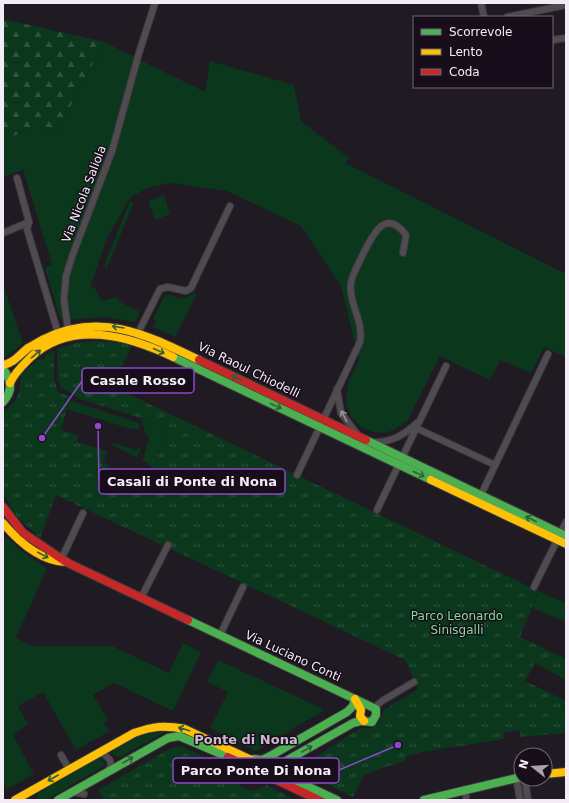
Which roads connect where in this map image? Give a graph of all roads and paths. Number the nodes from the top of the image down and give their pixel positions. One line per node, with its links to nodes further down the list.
1 (155, 3): 13 (street, Via Nicola Saliola)
2 (481, 3): 4 (street)
3 (566, 6): 5 (street)
4 (484, 16)
5 (512, 16)
6 (566, 38): 7 (street)
7 (553, 40)
8 (17, 178): 10 (street)
9 (230, 206): 14 (street)
10 (29, 222): 11 (street); 15 (street)
11 (3, 233)
12 (403, 253): 22 (street)
13 (68, 330): 14 (street, Via Raoul Chiodelli, one-way to 13); 15 (street, Via Raoul Chiodelli)
14 (139, 332): 16 (street); 25 (street, Via Raoul Chiodelli, one-way to 14)
15 (58, 333): 18 (street, Via Raoul Chiodelli)
16 (137, 341): 21 (street, Via Raoul Chiodelli, one-way to 16); 25 (street, Via Raoul Chiodelli, one-way to 25)
17 (548, 354): 29 (street)
18 (3, 365)
19 (446, 366): 24 (street)
20 (3, 369): 21 (street)
21 (10, 383): 23 (street, Via Raoul Chiodelli)
22 (337, 389): 25 (street); 27 (street, one-way to 22)
23 (3, 402)
24 (420, 420): 26 (street); 27 (street)
25 (321, 423): 27 (street, Via Raoul Chiodelli); 28 (street, Via Raoul Chiodelli); 30 (street)
26 (416, 428): 28 (street); 29 (street)
27 (365, 440): 28 (street, Via Raoul Chiodelli)
28 (400, 461): 31 (street, Via Raoul Chiodelli); 33 (street)
29 (495, 465): 31 (street)
30 (297, 474)
31 (479, 498): 37 (street, Via Raoul Chiodelli)
32 (3, 507): 38 (street, Via Luciano Conti)
33 (377, 510)
34 (83, 513): 41 (street)
35 (566, 522): 37 (street)
36 (4, 523): 38 (street, Via Luciano Conti)
37 (561, 536): 39 (street, Via Raoul Chiodelli); 43 (street)
38 (29, 542): 41 (street, Via Luciano Conti)
39 (566, 544)
40 (168, 545): 44 (street)
41 (63, 561): 44 (street, Via Luciano Conti)
42 (243, 587): 45 (street)
43 (534, 587)
44 (141, 598): 45 (street, Via Luciano Conti)
45 (220, 635): 47 (street, Via Luciano Conti)
46 (414, 682): 48 (street)
47 (355, 699): 48 (street, Via Luciano Conti); 49 (street); 54 (street)
48 (372, 707): 49 (street); 50 (street)
49 (361, 710): 50 (street)
50 (364, 721): 59 (street, one-way to 50)
51 (97, 753): 52 (street, one-way to 51); 55 (street); 56 (street)
52 (231, 754): 54 (street); 56 (street, one-way to 52); 59 (street)
53 (61, 755): 55 (street)
54 (251, 759): 59 (street)
55 (69, 769): 65 (street, one-way to 65)
56 (107, 772): 61 (street)
57 (566, 772): 58 (street)
58 (553, 773)
59 (284, 778): 71 (street); 72 (street)
60 (513, 779): 66 (street)
61 (87, 783): 64 (street); 67 (street)
62 (519, 787): 74 (street)
63 (526, 787): 75 (street)
64 (72, 792): 67 (street); 70 (street)
65 (23, 795): 68 (street); 69 (street)
66 (452, 796): 73 (street)
67 (85, 797)
68 (15, 800)
69 (30, 800)
70 (58, 800)
71 (319, 800)
72 (337, 800)
73 (424, 800)
74 (520, 800)
75 (528, 800)

